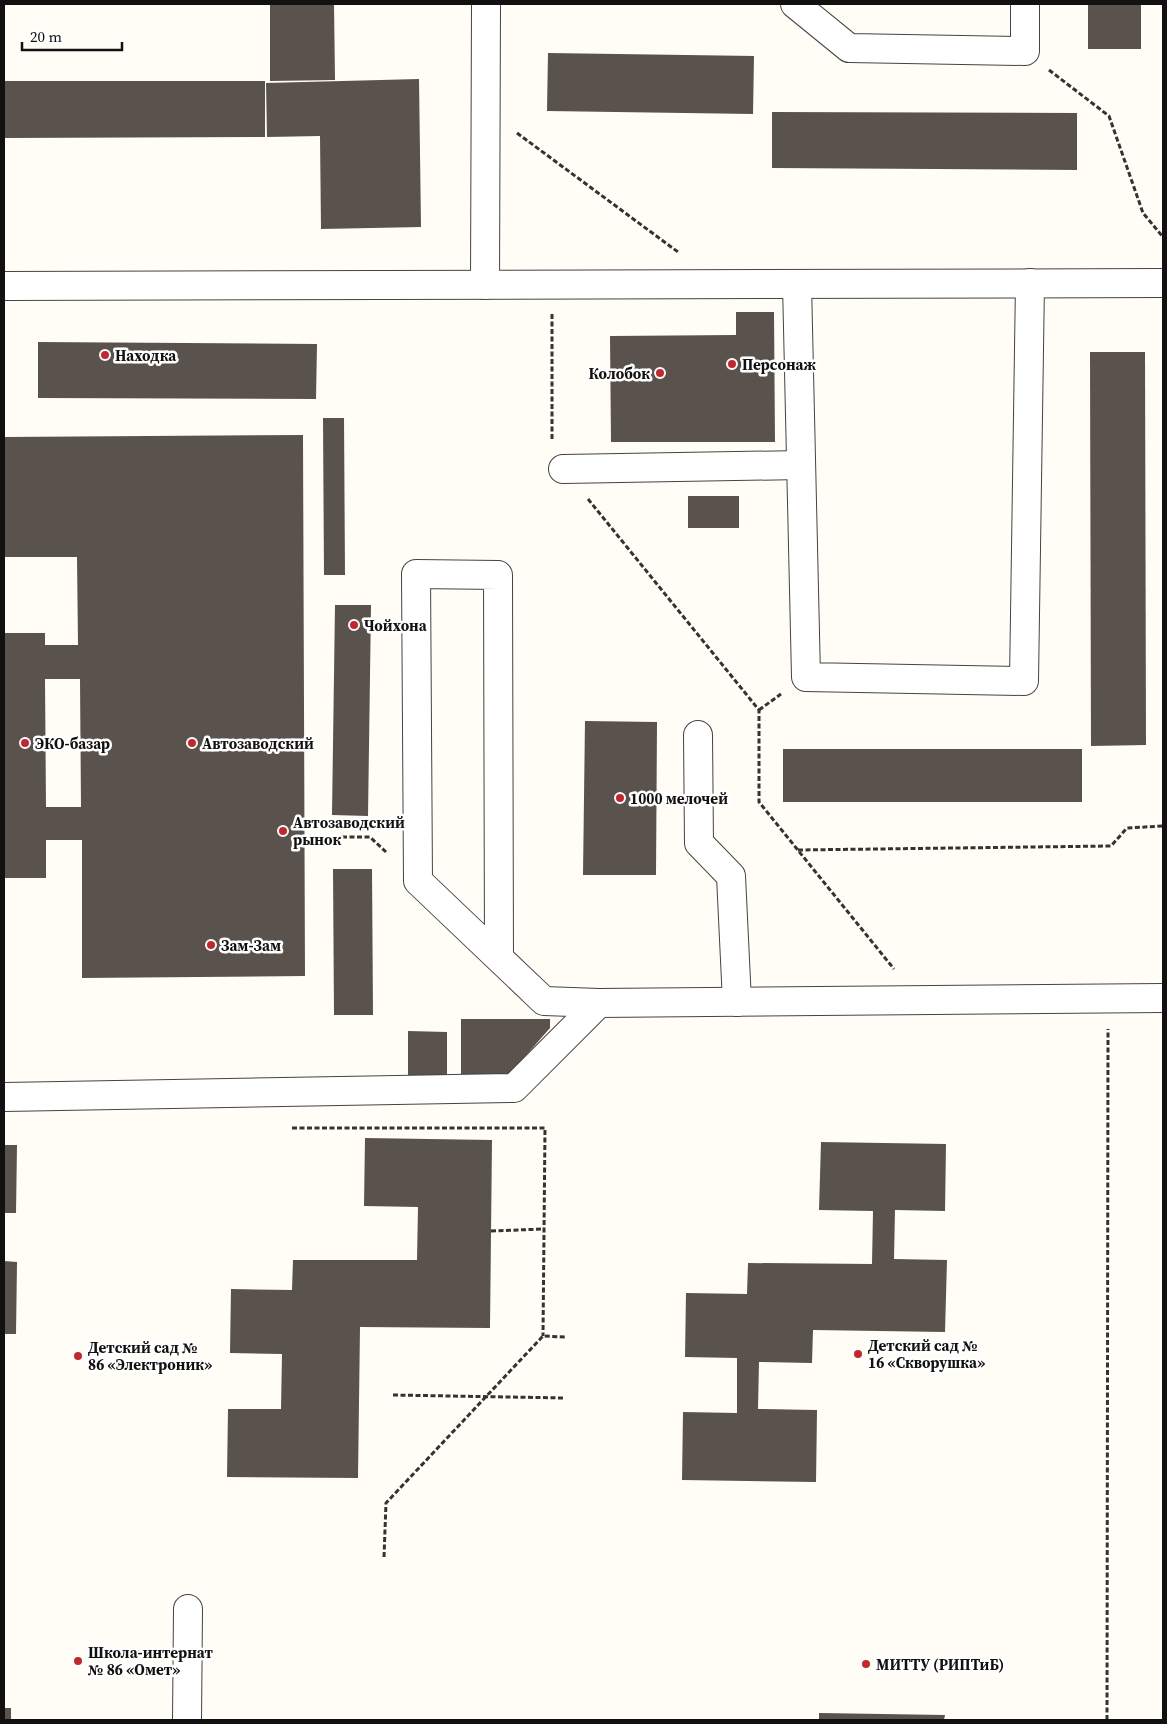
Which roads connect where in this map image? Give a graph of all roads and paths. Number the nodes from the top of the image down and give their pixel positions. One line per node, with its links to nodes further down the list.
1 (795, 4): 4 (street)
2 (1025, 4): 4 (street)
3 (486, 12): 5 (street)
4 (1025, 51): 6 (path)
5 (486, 110): 7 (path); 11 (street)
6 (1163, 237)
7 (682, 255)
8 (1030, 283): 9 (street); 10 (street); 14 (street)
9 (1163, 283)
10 (797, 284): 12 (street); 14 (street)
11 (486, 285): 12 (street); 13 (street)
12 (552, 285): 15 (path)
13 (4, 286)
14 (801, 465): 15 (street)
15 (563, 469): 19 (path)
16 (698, 735): 25 (street)
17 (1163, 826): 19 (path)
18 (312, 837): 20 (path)
19 (798, 850): 24 (path)
20 (418, 881): 21 (street); 21 (street)
21 (499, 958): 26 (street)
22 (1163, 998): 23 (street)
23 (1108, 999): 24 (street); 39 (path)
24 (920, 1000): 25 (street)
25 (737, 1002): 26 (street)
26 (599, 1003): 27 (street)
27 (4, 1097)
28 (292, 1128): 29 (path)
29 (544, 1230): 30 (path); 31 (path)
30 (491, 1231)
31 (543, 1336): 32 (path); 34 (path)
32 (565, 1337)
33 (394, 1395): 34 (path)
34 (487, 1396): 35 (path); 36 (path)
35 (565, 1398)
36 (384, 1557)
37 (188, 1609): 38 (street)
38 (187, 1720)
39 (1107, 1720)

